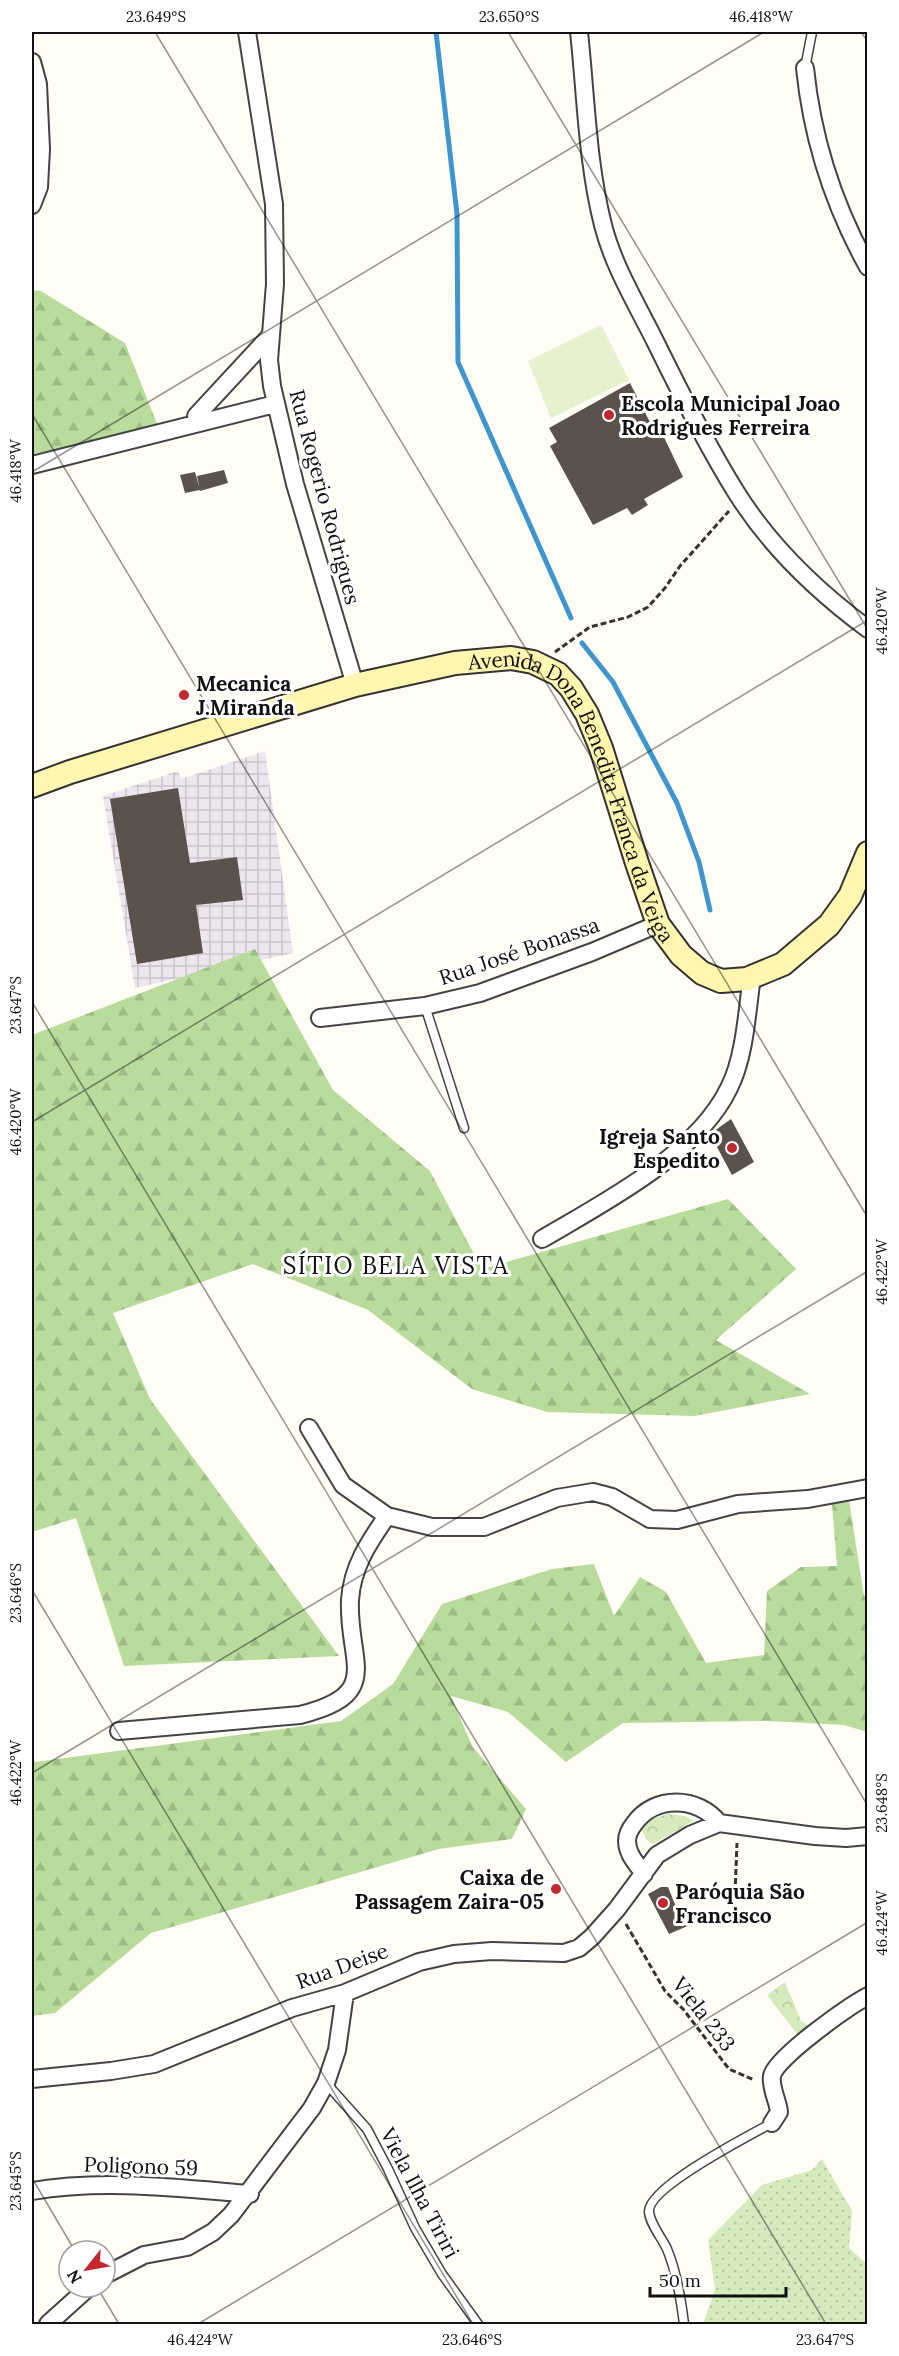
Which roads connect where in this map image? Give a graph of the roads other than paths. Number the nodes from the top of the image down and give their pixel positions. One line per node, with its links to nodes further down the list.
1 (247, 32): 8 (street, Rua Rogerio Rodrigues)
2 (579, 32): 12 (street)
3 (812, 32): 5 (lane)
4 (32, 62): 6 (street)
5 (805, 68): 7 (street)
6 (32, 205)
7 (867, 267)
8 (271, 336): 9 (street, Rua Rogerio Rodrigues); 10 (street)
9 (275, 404): 11 (street); 13 (street, Rua Rogerio Rodrigues)
10 (196, 416)
11 (32, 465)
12 (867, 629)
13 (355, 685): 14 (main road, Avenida Dona Benedita Franca da Veiga); 16 (main road, Avenida Dona Benedita Franca da Veiga)
14 (32, 786)
15 (867, 853): 17 (main road, Avenida Dona Benedita Franca da Veiga)
16 (658, 924): 17 (main road, Avenida Dona Benedita Franca da Veiga); 18 (street, Rua José Bonassa)
17 (752, 976): 21 (street)
18 (425, 1006): 19 (street, Rua José Bonassa); 20 (lane)
19 (320, 1018)
20 (464, 1128)
21 (542, 1239)
22 (309, 1428): 24 (street)
23 (867, 1488): 24 (street)
24 (387, 1516): 25 (street)
25 (119, 1731)
26 (719, 1823): 27 (street, Rua Deise); 28 (street, Rua Deise); 28 (street)
27 (867, 1836)
28 (644, 1874): 29 (street, Rua Deise)
29 (345, 1993): 31 (street, Rua Deise); 32 (street)
30 (867, 1996): 33 (street)
31 (32, 2079)
32 (326, 2083): 35 (street); 39 (lane, Viela Ilha Tiriri)
33 (772, 2123): 40 (lane)
34 (32, 2192): 35 (street, Poligono 59)
35 (250, 2194): 36 (street)
36 (117, 2269)
37 (76, 2299): 38 (street)
38 (48, 2325)
39 (478, 2325)
40 (684, 2325)

